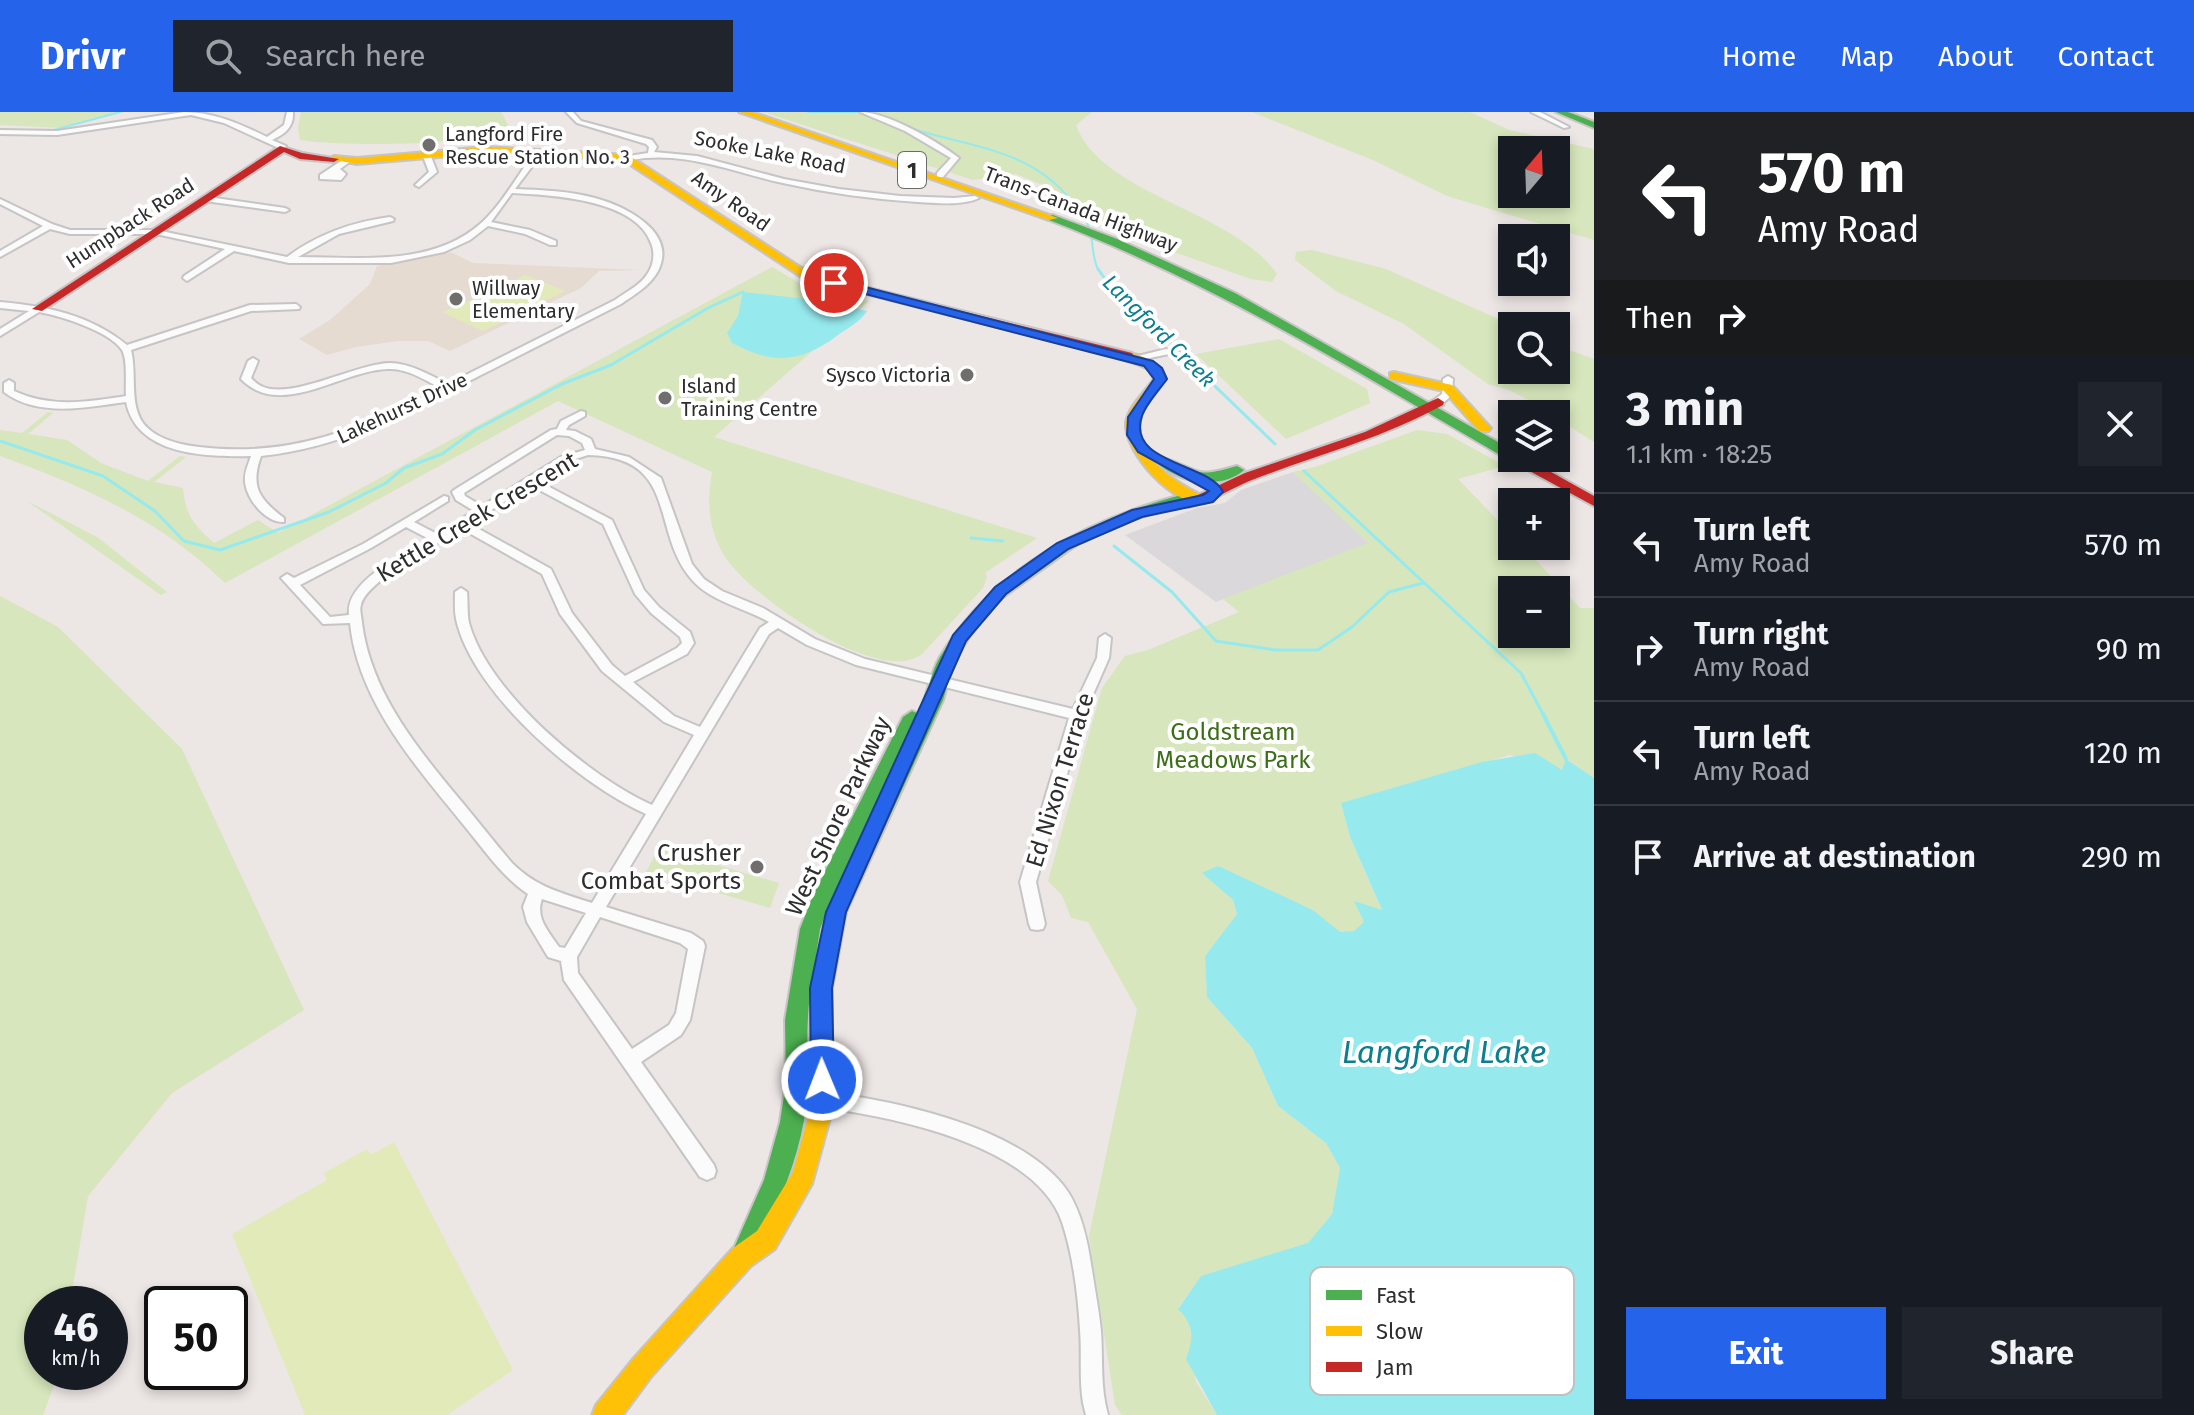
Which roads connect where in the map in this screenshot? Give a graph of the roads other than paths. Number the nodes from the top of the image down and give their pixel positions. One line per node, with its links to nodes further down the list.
1 (290, 112): 10 (street)
2 (569, 112): 12 (street)
3 (743, 112): 27 (main road, Trans-Canada Highway / 1)
4 (753, 112): 15 (main road, Trans-Canada Highway / 1)
5 (863, 112): 15 (street)
6 (1534, 112): 7 (street)
7 (1564, 117): 8 (main road)
8 (1594, 124)
9 (0, 132): 10 (street)
10 (278, 149): 13 (main road); 21 (main road, Humpback Road)
11 (539, 152): 13 (main road); 14 (main road); 18 (street)
12 (651, 152): 14 (street); 20 (street, Sooke Lake Road)
13 (426, 154): 16 (street)
14 (631, 158): 41 (main road, Amy Road)
15 (940, 175): 27 (main road); 43 (main road, Trans-Canada Highway / 1)
16 (419, 185)
17 (591, 189): 19 (street)
18 (511, 191): 19 (street, Lakehurst Drive); 25 (street)
19 (582, 197): 45 (street, Lakehurst Drive)
20 (975, 198)
21 (208, 199): 23 (street); 28 (main road, Humpback Road)
22 (0, 201): 26 (street)
23 (285, 210)
24 (390, 219): 32 (street)
25 (486, 223): 29 (street); 32 (street)
26 (49, 226): 28 (street); 31 (street)
27 (1082, 228): 37 (main road, Trans-Canada Highway / 1)
28 (156, 232): 30 (street); 36 (main road, Humpback Road)
29 (553, 243)
30 (231, 249): 32 (street); 33 (street)
31 (0, 254)
32 (289, 260)
33 (187, 278)
34 (0, 305): 36 (street)
35 (296, 307): 39 (street)
36 (38, 309): 38 (street, Humpback Road); 39 (street)
37 (1292, 330): 43 (main road, Trans-Canada Highway / 1); 46 (main road)
38 (0, 333)
39 (126, 349): 47 (street, Lakehurst Drive)
40 (1166, 352): 41 (street, Amy Road)
41 (1135, 358): 59 (main road)
42 (253, 361): 45 (street)
43 (1391, 381): 46 (main road); 46 (main road, Trans-Canada Highway / 1); 49 (main road)
44 (9, 383): 47 (street)
45 (448, 388): 55 (street, Lakehurst Drive)
46 (1440, 394): 49 (main road, West Shore Parkway); 50 (main road, Trans-Canada Highway / 1); 52 (main road)
47 (130, 398): 55 (street, Lakehurst Drive)
48 (581, 414): 51 (street)
49 (1398, 418): 50 (main road); 59 (main road, West Shore Parkway); 59 (main road, West Shore Parkway)
50 (1464, 429): 53 (main road, Trans-Canada Highway / 1)
51 (560, 432): 54 (street); 63 (street)
52 (1498, 436)
53 (1498, 448)
54 (590, 450): 58 (street, Kettle Creek Crescent); 71 (street)
55 (257, 454): 64 (street)
56 (1541, 472): 62 (main road, Trans-Canada Highway / 1)
57 (1563, 472): 60 (main road)
58 (530, 481): 63 (street, Kettle Creek Crescent); 74 (street)
59 (1194, 489): 67 (main road, West Shore Parkway); 67 (main road, West Shore Parkway)
60 (1594, 489)
61 (444, 499): 65 (street)
62 (1594, 502)
63 (483, 511): 66 (street, Kettle Creek Crescent)
64 (280, 520)
65 (407, 523): 68 (street); 70 (street)
66 (462, 524): 68 (street, Kettle Creek Crescent); 74 (street)
67 (1093, 531): 73 (main road, West Shore Parkway)
68 (437, 539): 70 (street, Kettle Creek Crescent)
69 (461, 592): 77 (street)
70 (355, 619): 78 (street)
71 (777, 623): 73 (street); 76 (street)
72 (1105, 638): 75 (street, Ed Nixon Terrace)
73 (937, 681): 75 (street); 83 (main road, West Shore Parkway); 84 (main road, West Shore Parkway)
74 (623, 682): 76 (street)
75 (1077, 715): 80 (street, Ed Nixon Terrace)
76 (702, 733): 77 (street)
77 (655, 812): 79 (street)
78 (538, 892): 79 (street); 81 (street)
79 (596, 910): 81 (street); 82 (street)
80 (1037, 924)
81 (569, 956): 82 (street)
82 (629, 1060): 85 (street)
83 (795, 1097): 84 (street); 86 (main road, West Shore Parkway)
84 (821, 1099): 86 (main road, West Shore Parkway); 88 (street)
85 (707, 1171)
86 (742, 1257): 87 (main road, West Shore Parkway)
87 (606, 1415)
88 (1097, 1415)

